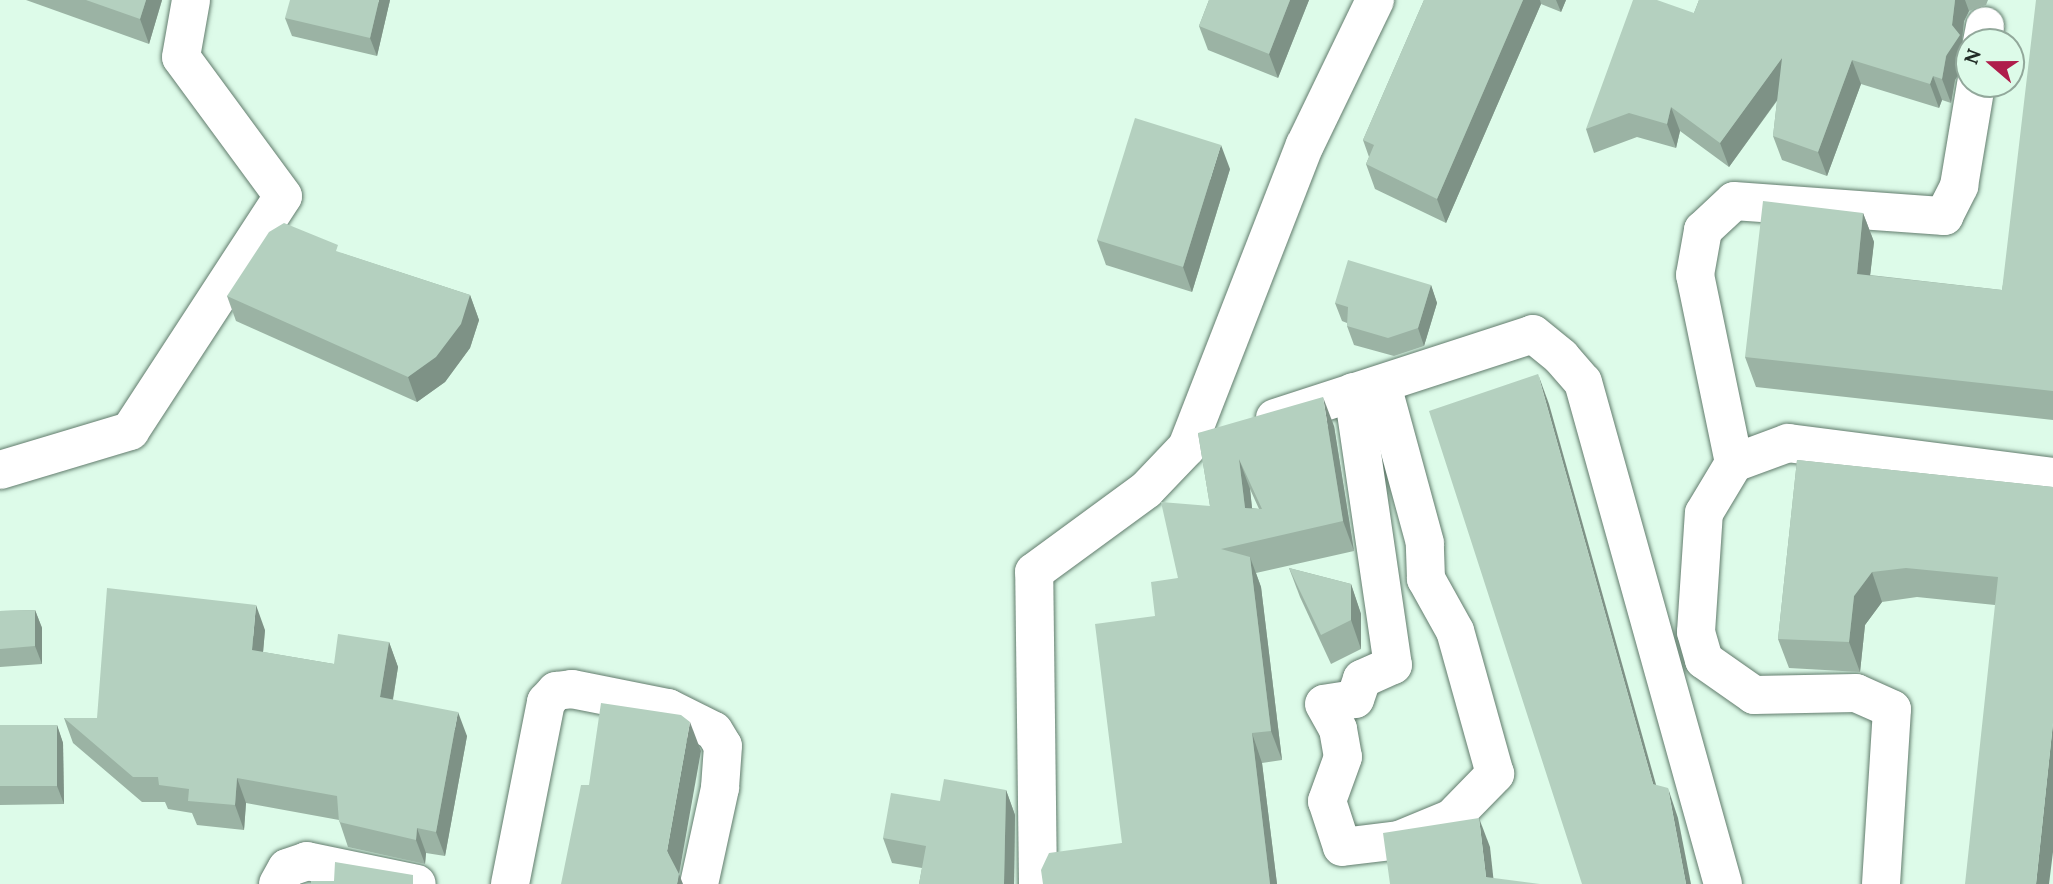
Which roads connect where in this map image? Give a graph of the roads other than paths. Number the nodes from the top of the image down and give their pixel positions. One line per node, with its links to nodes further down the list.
1 (191, 0): 7 (street)
2 (1375, 0): 5 (street)
3 (1974, 98): 6 (street)
4 (1368, 389): 4 (street); 5 (street); 14 (street)
5 (1187, 447): 13 (street)
6 (1734, 463): 8 (street); 15 (street)
7 (0, 470)
8 (2053, 477)
9 (278, 884): 10 (street)
10 (417, 884)
11 (510, 884): 12 (street)
12 (699, 884)
13 (1038, 884)
14 (1723, 884)
15 (1881, 884)

